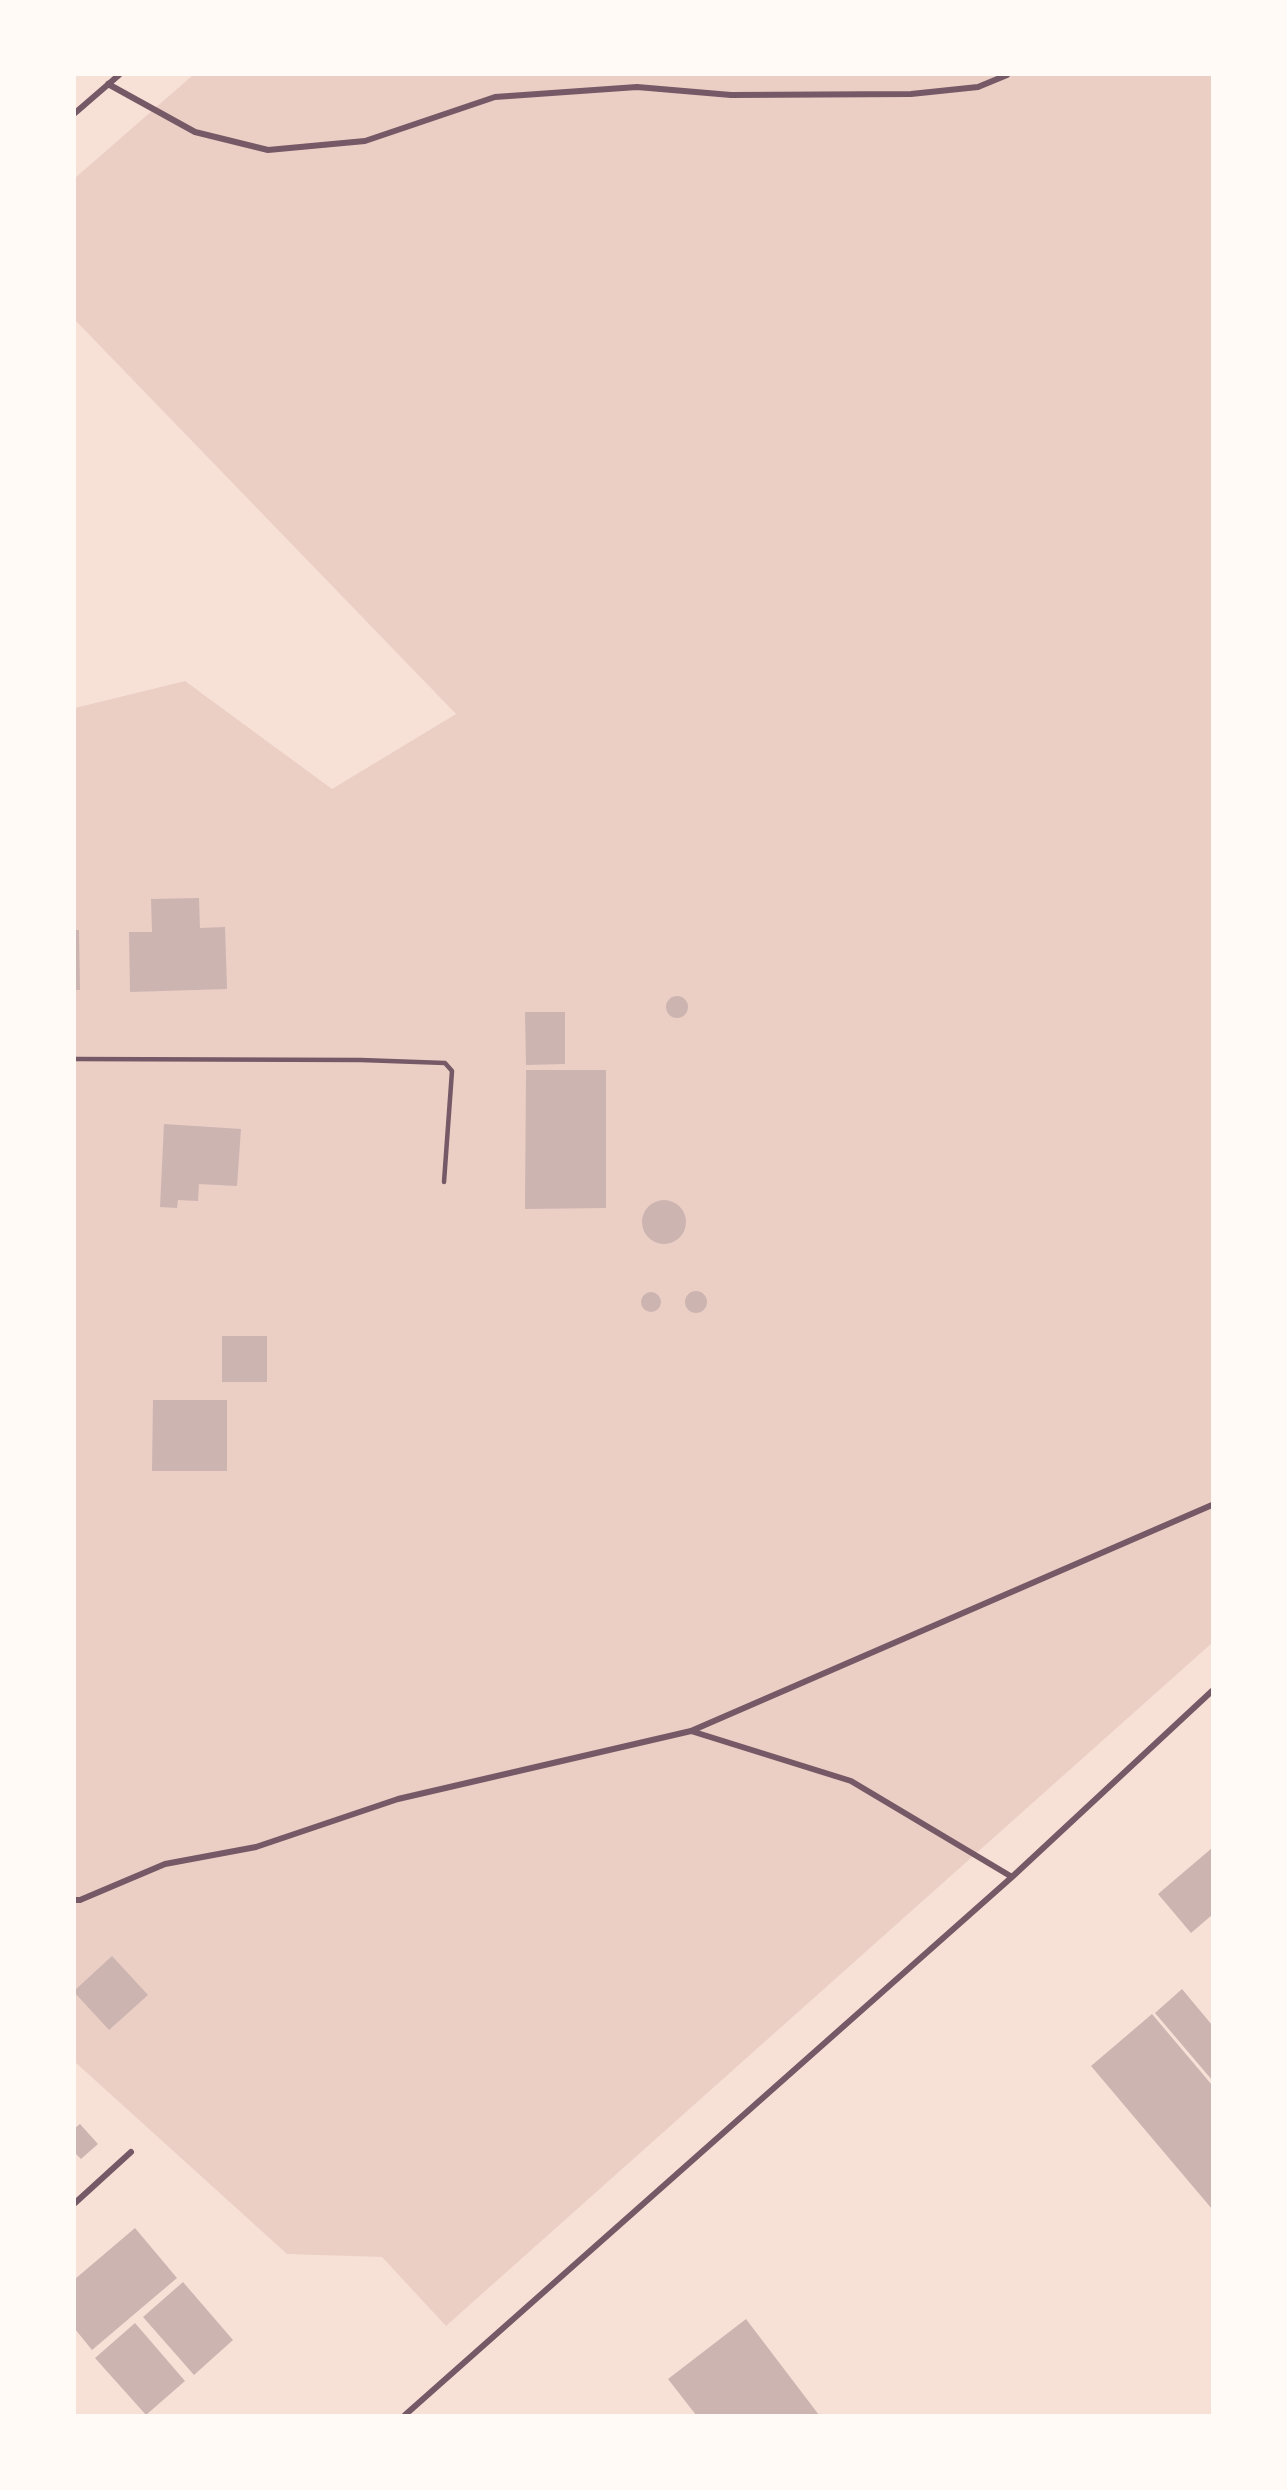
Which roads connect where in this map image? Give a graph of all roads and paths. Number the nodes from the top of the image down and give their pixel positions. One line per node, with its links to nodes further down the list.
1 (119, 75): 3 (street)
2 (1007, 75): 3 (street)
3 (108, 84): 4 (street)
4 (75, 113)
5 (75, 1059): 6 (lane)
6 (444, 1182)
7 (1212, 1504): 9 (street)
8 (1212, 1692): 10 (street)
9 (691, 1731): 10 (street); 11 (street)
10 (1012, 1878): 14 (street)
11 (75, 1900)
12 (131, 2152): 13 (street)
13 (75, 2203)
14 (405, 2415)

